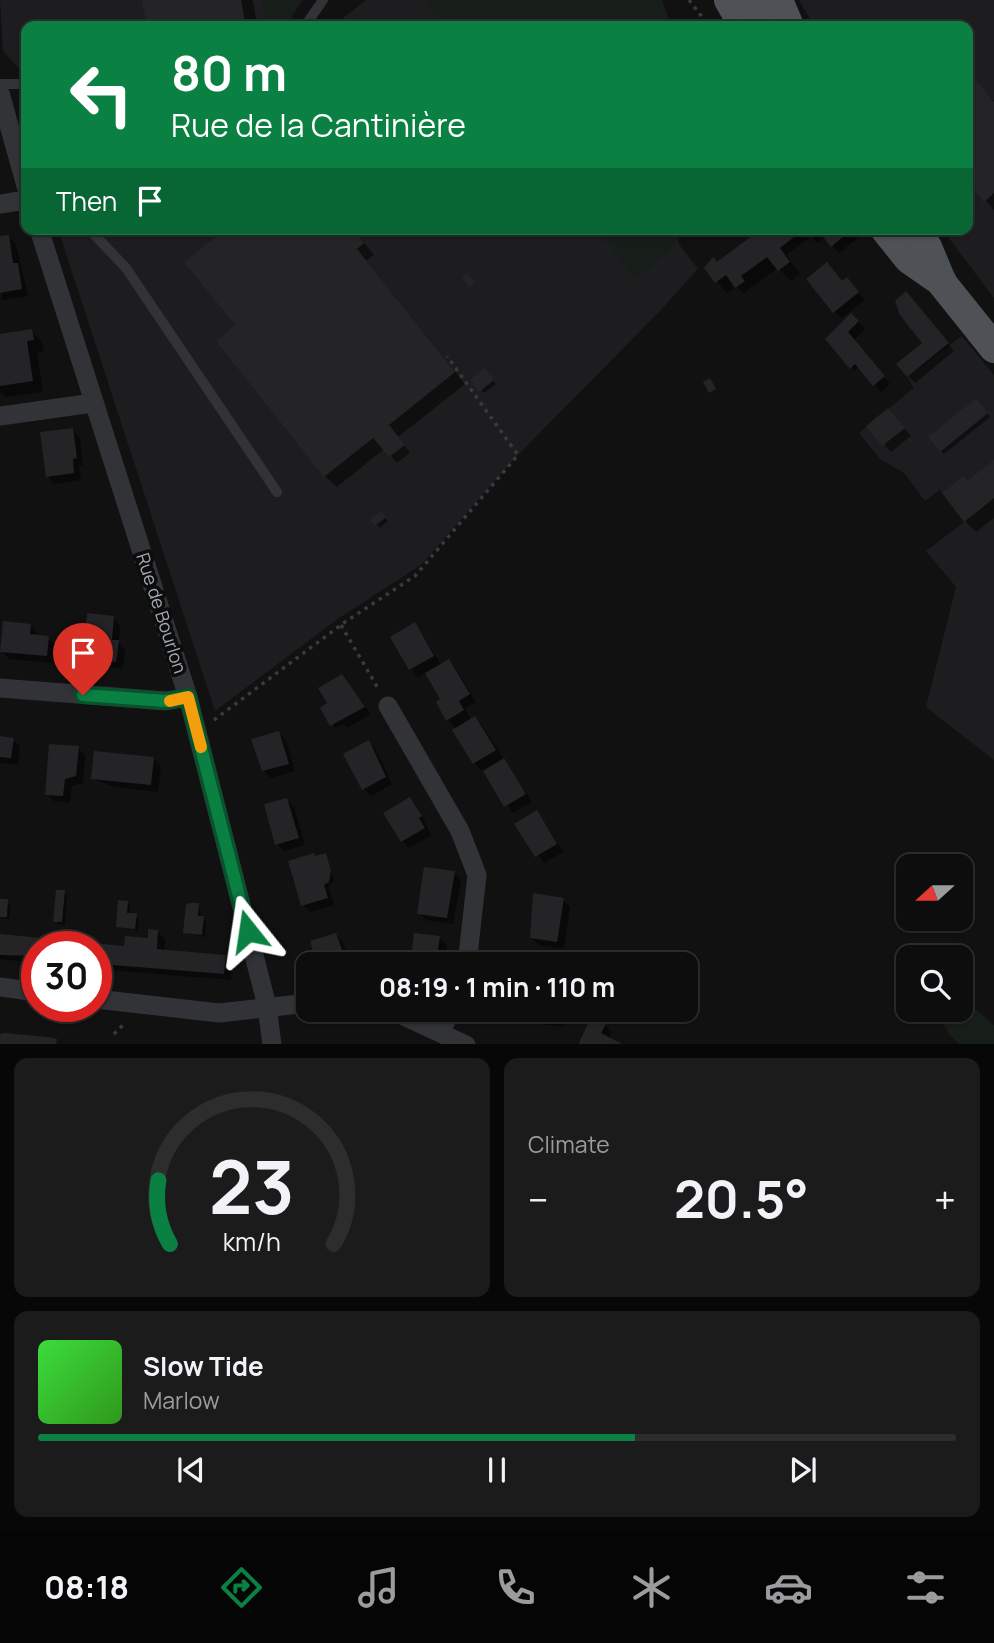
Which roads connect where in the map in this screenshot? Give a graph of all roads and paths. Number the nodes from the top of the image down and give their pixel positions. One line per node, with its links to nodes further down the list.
1 (323, 0): 6 (lane)
2 (689, 0): 7 (path)
3 (729, 0): 8 (main road)
4 (752, 0): 9 (main road)
5 (778, 0): 10 (main road)
6 (308, 21)
7 (705, 21)
8 (741, 21)
9 (763, 21)
10 (787, 21)
11 (0, 84): 12 (lane)
12 (21, 84)
13 (0, 93): 14 (street)
14 (21, 168)
15 (21, 201): 16 (street)
16 (0, 204)
17 (40, 235): 24 (street, Rue de Bourlon)
18 (95, 235): 26 (lane)
19 (890, 235): 21 (main road)
20 (918, 235): 21 (main road)
21 (942, 283): 22 (main road)
22 (994, 348)
23 (447, 356): 27 (path)
24 (93, 403): 25 (street); 29 (street, Rue de Bourlon)
25 (0, 416)
26 (277, 492)
27 (341, 625): 30 (path); 31 (path)
28 (0, 688): 29 (street)
29 (188, 697): 31 (street, Rue de Bourlon)
30 (388, 706): 32 (street)
31 (198, 731): 37 (street, Rue de Bourlon)
32 (468, 952)
33 (0, 987): 34 (street)
34 (21, 990)
35 (112, 1001): 37 (street)
36 (296, 1004): 37 (street)
37 (267, 1006): 41 (street, Rue de Bourlon)
38 (418, 1022): 40 (street)
39 (445, 1022): 40 (street)
40 (440, 1032): 42 (street)
41 (272, 1044)
42 (464, 1044)

